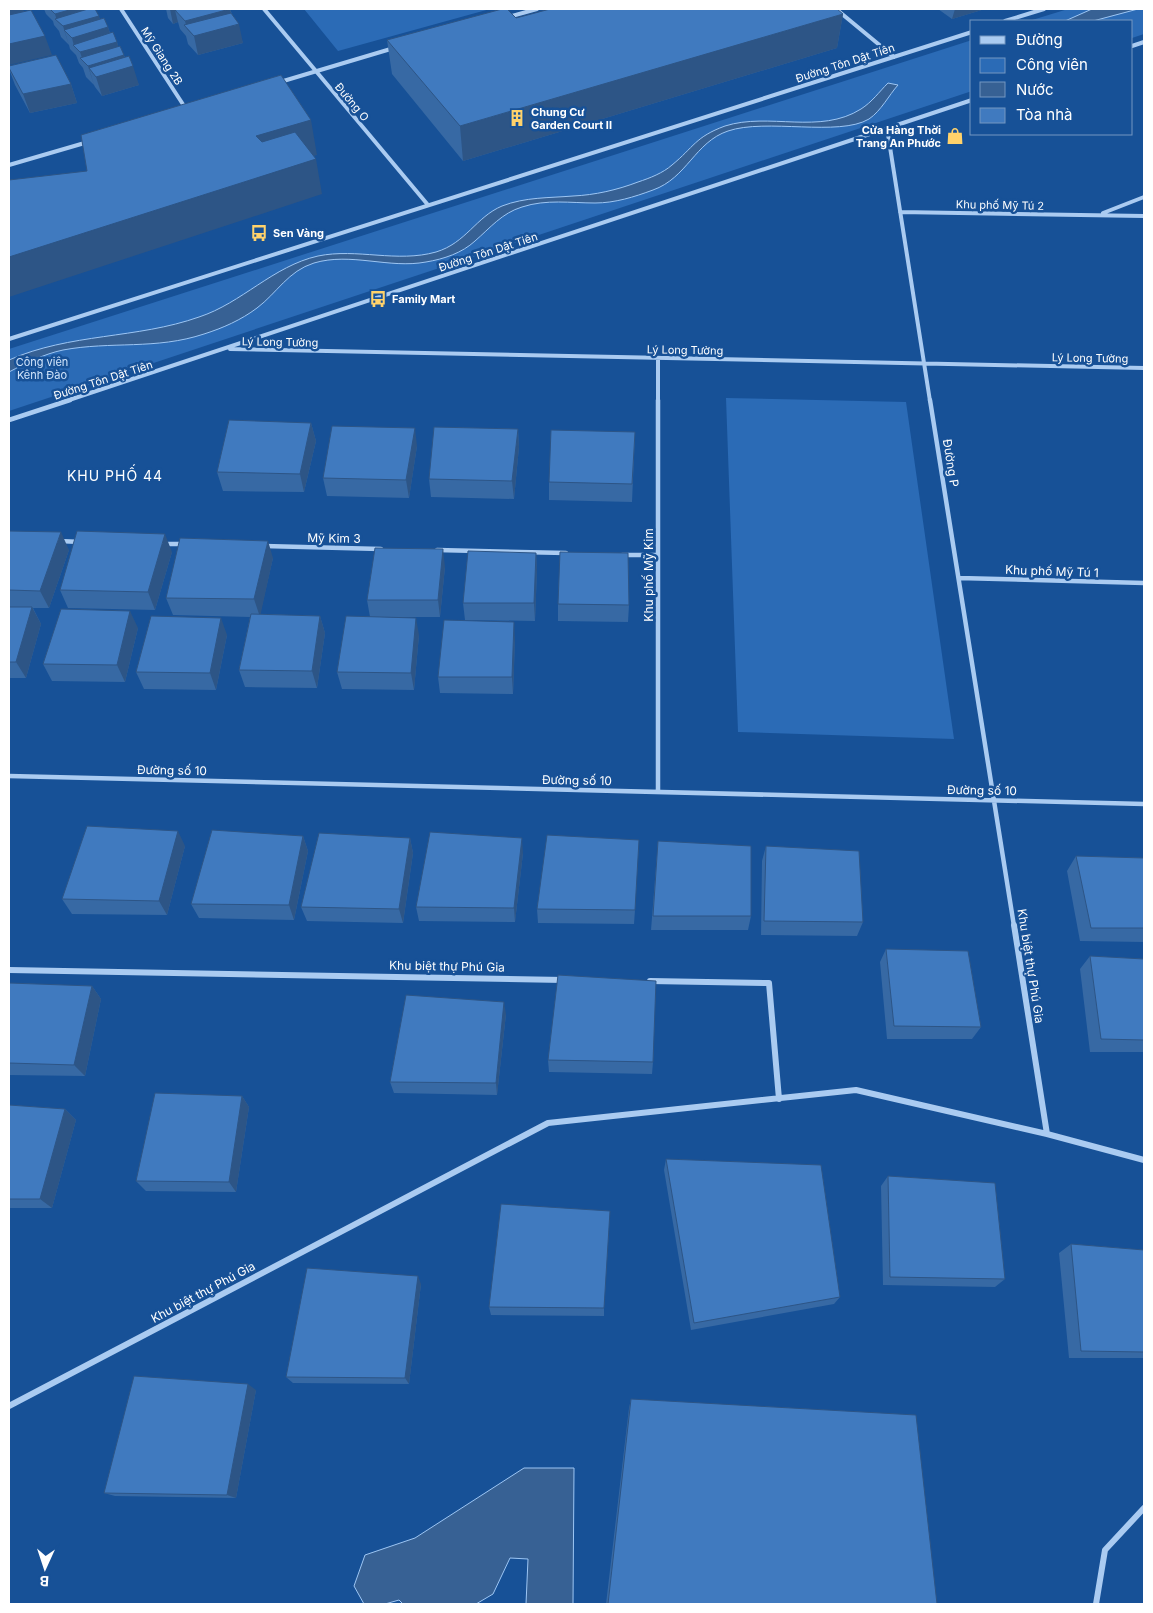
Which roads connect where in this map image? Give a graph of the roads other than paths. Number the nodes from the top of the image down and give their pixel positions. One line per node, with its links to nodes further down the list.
1 (121, 9): 14 (street, Mỹ Giang 2B)
2 (264, 9): 11 (street, Đường O)
3 (537, 9): 6 (street)
4 (836, 9): 10 (street)
5 (1044, 9): 7 (street)
6 (500, 19)
7 (1008, 20)
8 (970, 33): 10 (street, Đường Tôn Dật Tiên)
9 (398, 48): 11 (street)
10 (894, 57): 19 (street, Đường Tôn Dật Tiên)
11 (314, 71): 12 (street); 19 (street, Đường O)
12 (278, 83)
13 (970, 101): 15 (street, Đường Tôn Dật Tiên)
14 (189, 114)
15 (887, 128): 20 (street, Đường P); 24 (street, Đường Tôn Dật Tiên)
16 (95, 141): 17 (street)
17 (9, 165)
18 (1144, 197): 21 (street, Khu phố Mỹ Tú 2)
19 (428, 205): 23 (street, Đường Tôn Dật Tiên)
20 (900, 212): 21 (street, Khu phố Mỹ Tú 2); 26 (street, Đường P)
21 (1099, 215): 22 (street, Khu phố Mỹ Tú 2)
22 (1144, 216)
23 (9, 339)
24 (225, 349): 25 (street, Lý Long Tường); 28 (street, Đường Tôn Dật Tiên)
25 (658, 358): 26 (street, Lý Long Tường); 38 (street, Khu phố Mỹ Kim)
26 (925, 364): 27 (street, Lý Long Tường); 39 (street, Đường P)
27 (1144, 368)
28 (9, 420)
29 (49, 541): 30 (street)
30 (89, 542)
31 (159, 544): 32 (street)
32 (189, 544)
33 (258, 546): 34 (street, Mỹ Kim 3)
34 (388, 549)
35 (428, 550): 36 (street)
36 (568, 553)
37 (618, 554): 38 (street)
38 (658, 556): 42 (street, Khu phố Mỹ Kim)
39 (959, 578): 40 (street, Khu phố Mỹ Tú 1); 43 (street, Đường P)
40 (1144, 583)
41 (9, 776): 42 (street, Đường số 10)
42 (658, 792): 43 (street, Đường số 10)
43 (995, 800): 44 (street, Đường số 10); 49 (street, Khu biệt thự Phú Gia)
44 (1144, 804)
45 (9, 970): 46 (street, Khu biệt thự Phú Gia)
46 (572, 980)
47 (641, 981): 48 (street)
48 (779, 1098): 49 (street, Khu biệt thự Phú Gia); 51 (street, Khu biệt thự Phú Gia)
49 (1047, 1134): 50 (street, Khu biệt thự Phú Gia)
50 (1144, 1160)
51 (9, 1406)
52 (1144, 1508): 53 (street)
53 (1096, 1604)

